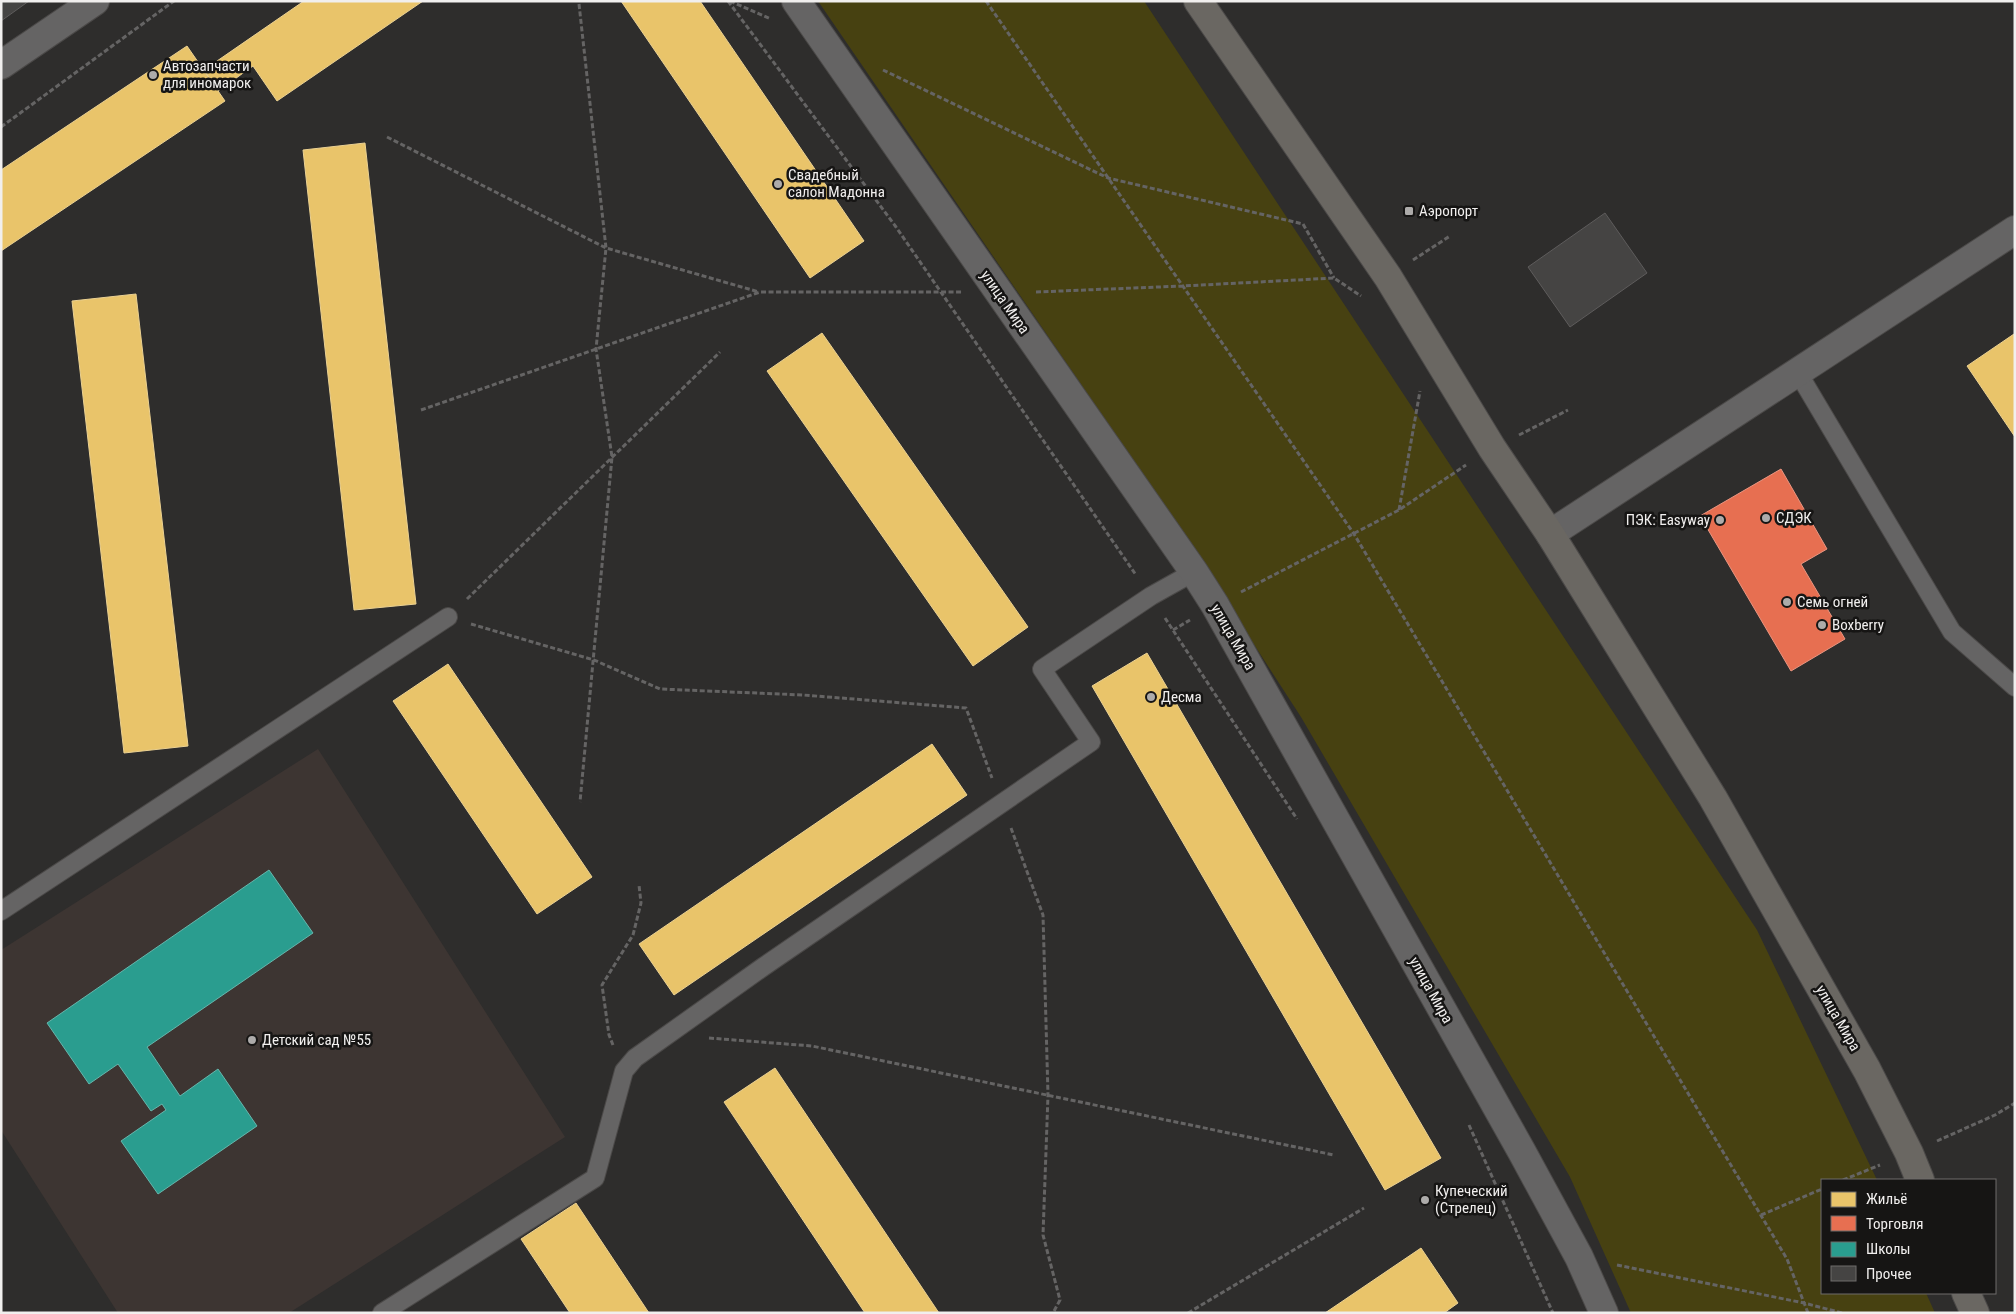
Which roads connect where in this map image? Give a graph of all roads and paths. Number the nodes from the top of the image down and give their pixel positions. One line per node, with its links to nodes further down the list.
1 (95, 1): 9 (street)
2 (174, 1): 11 (path)
3 (729, 1): 8 (path); 19 (path)
4 (796, 1): 20 (street, улица Мира)
5 (986, 1): 13 (path)
6 (1198, 1): 27 (main road, улица Мира)
7 (580, 4): 15 (path)
8 (772, 19)
9 (1, 65)
10 (877, 67): 13 (path)
11 (1, 126)
12 (387, 137): 15 (path)
13 (1108, 178): 16 (path); 17 (path)
14 (2015, 230): 24 (street)
15 (606, 248): 18 (path); 22 (path)
16 (1334, 278): 17 (path); 21 (path)
17 (1183, 286): 20 (path); 29 (path)
18 (760, 292): 19 (path); 22 (path)
19 (941, 292): 20 (path); 32 (path)
20 (999, 293): 31 (street, улица Мира)
21 (1361, 296)
22 (596, 349): 25 (path); 28 (path)
23 (720, 352): 28 (path)
24 (1797, 371): 30 (street); 37 (lane)
25 (421, 410)
26 (1568, 410): 27 (path)
27 (1492, 448): 29 (path); 30 (main road, улица Мира)
28 (612, 457): 34 (path); 36 (path)
29 (1354, 534): 33 (path); 54 (path)
30 (1550, 534): 48 (main road, улица Мира)
31 (1194, 572): 32 (lane); 33 (street, улица Мира)
32 (1151, 596): 35 (path); 39 (lane)
33 (1215, 605): 35 (path); 55 (street, улица Мира)
34 (448, 617): 36 (path); 42 (lane)
35 (1173, 630): 40 (path)
36 (594, 660): 38 (path); 39 (path)
37 (2015, 688)
38 (580, 802)
39 (1002, 804): 43 (lane); 45 (path)
40 (1303, 827)
41 (639, 885): 44 (path)
42 (1, 911)
43 (666, 1035): 44 (lane); 45 (path)
44 (624, 1071): 58 (lane)
45 (1048, 1095): 49 (path); 59 (path)
46 (2015, 1103): 48 (path)
47 (1465, 1117): 61 (path)
48 (1909, 1153): 50 (path); 51 (main road, улица Мира)
49 (1334, 1155)
50 (1846, 1179)
51 (1920, 1179)
52 (1821, 1189): 54 (path)
53 (1364, 1208): 60 (path)
54 (1760, 1215): 57 (path)
55 (1579, 1257): 57 (path); 62 (street, улица Мира)
56 (1966, 1294): 65 (main road)
57 (1804, 1303): 63 (path); 64 (path)
58 (382, 1313)
59 (1053, 1313)
60 (1188, 1313)
61 (1553, 1313)
62 (1604, 1313)
63 (1808, 1313)
64 (1842, 1313)
65 (1975, 1313)

